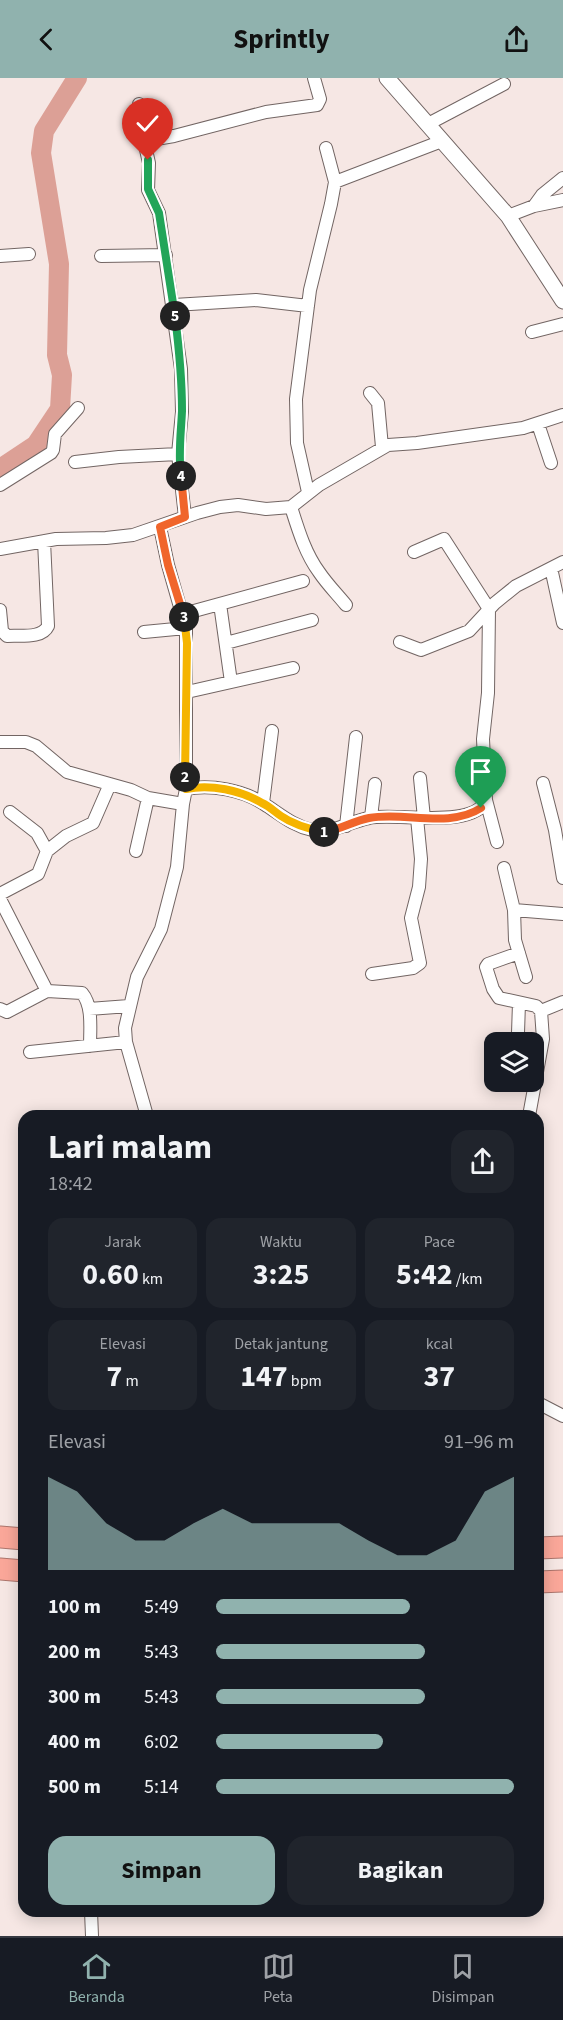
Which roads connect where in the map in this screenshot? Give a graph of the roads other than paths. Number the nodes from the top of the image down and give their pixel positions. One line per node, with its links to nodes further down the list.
1 (314, 78): 6 (street)
2 (387, 78): 5 (street)
3 (504, 84): 5 (street)
4 (139, 104): 6 (street)
5 (428, 124): 7 (street)
6 (144, 141): 15 (street)
7 (442, 141): 10 (street); 13 (street)
8 (326, 148): 10 (street)
9 (563, 178): 12 (street)
10 (335, 182): 20 (street)
11 (563, 200): 12 (street)
12 (534, 206): 13 (street)
13 (508, 216): 18 (street)
14 (30, 254): 16 (street)
15 (166, 255): 17 (street); 19 (street)
16 (0, 256)
17 (101, 256)
18 (563, 301)
19 (174, 305): 20 (street); 28 (street)
20 (308, 306): 32 (street)
21 (563, 324): 22 (street)
22 (532, 332)
23 (370, 393): 27 (street)
24 (78, 408): 31 (street)
25 (563, 415): 26 (street)
26 (538, 424): 27 (street); 30 (street)
27 (382, 447): 32 (street)
28 (178, 454): 29 (street); 34 (street)
29 (75, 462)
30 (551, 463)
31 (0, 485)
32 (308, 492): 33 (street)
33 (291, 507): 34 (street); 43 (street)
34 (185, 517): 35 (street)
35 (160, 527): 36 (street); 46 (street)
36 (44, 541): 37 (street); 45 (street)
37 (0, 549)
38 (414, 552): 44 (street)
39 (563, 562): 40 (street)
40 (551, 568): 44 (street); 48 (street)
41 (303, 581): 42 (street)
42 (220, 604): 46 (street); 52 (street)
43 (346, 605)
44 (489, 609): 51 (street); 65 (street)
45 (0, 610)
46 (183, 614): 49 (street)
47 (312, 620): 52 (street)
48 (563, 623)
49 (186, 628): 50 (street); 55 (street)
50 (144, 632)
51 (400, 642)
52 (226, 643): 54 (street)
53 (293, 668): 54 (street)
54 (231, 682): 55 (street)
55 (187, 692): 63 (street)
56 (272, 731): 66 (street)
57 (356, 737): 72 (street)
58 (0, 742): 61 (street)
59 (420, 778): 70 (street)
60 (543, 783): 71 (street)
61 (110, 784): 64 (street); 74 (street)
62 (375, 784): 69 (street)
63 (186, 789): 66 (street); 67 (street)
64 (148, 798): 67 (street); 75 (street)
65 (486, 800): 70 (street); 73 (street)
66 (263, 803): 72 (street)
67 (183, 804): 88 (street)
68 (10, 812): 74 (street)
69 (371, 817): 70 (street); 72 (street)
70 (421, 818): 83 (street)
71 (558, 820): 77 (street)
72 (346, 826)
73 (498, 842)
74 (47, 851): 78 (street)
75 (136, 851)
76 (504, 868): 80 (street)
77 (562, 872)
78 (0, 894)
79 (0, 899): 85 (street)
80 (514, 910): 81 (street); 82 (street)
81 (563, 914)
82 (519, 953): 84 (street); 87 (street)
83 (372, 974)
84 (526, 977)
85 (47, 991): 89 (street); 90 (street)
86 (563, 1002): 91 (street)
87 (519, 1003): 91 (street); 92 (street)
88 (129, 1006): 90 (street); 93 (street)
89 (0, 1009)
90 (89, 1009): 94 (street)
91 (541, 1011): 97 (street)
92 (518, 1032)
93 (126, 1042): 94 (street); 96 (street)
94 (90, 1046): 95 (street)
95 (30, 1052)
96 (145, 1110)
97 (530, 1110)
98 (544, 1406): 99 (street)
99 (563, 1416)
100 (0, 1537): 101 (highway)
101 (18, 1538)
102 (563, 1547): 103 (highway)
103 (544, 1548)
104 (0, 1569): 105 (highway)
105 (18, 1570)
106 (563, 1581): 107 (highway)
107 (544, 1582)
108 (91, 1917): 109 (street)
109 (92, 1936)

